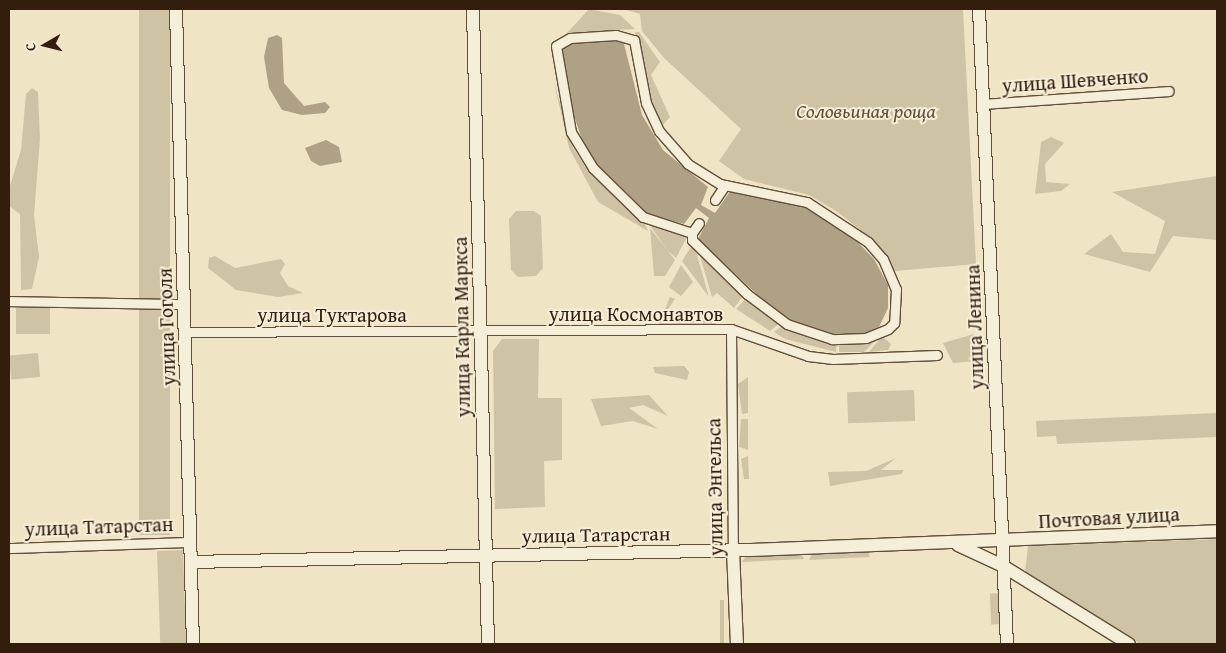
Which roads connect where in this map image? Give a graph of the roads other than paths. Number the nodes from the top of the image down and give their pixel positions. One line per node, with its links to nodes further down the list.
1 (176, 9): 11 (street, улица Гоголя)
2 (474, 9): 13 (street, улица Карла Маркса)
3 (979, 9): 5 (street, улица Ленина)
4 (1169, 91): 5 (street, улица Шевченко)
5 (983, 104): 17 (street, улица Ленина)
6 (725, 185): 7 (street); 9 (street); 9 (street)
7 (715, 200)
8 (699, 222): 9 (street)
9 (692, 233)
10 (9, 301): 11 (street)
11 (184, 304): 14 (street, улица Гоголя)
12 (731, 329): 13 (street, улица Космонавтов); 15 (street, улица Космонавтов); 21 (street, улица Энгельса)
13 (480, 331): 14 (street, улица Туктарова); 22 (street, улица Карла Маркса)
14 (185, 332): 18 (street, улица Гоголя)
15 (937, 355)
16 (1217, 531): 17 (street, Почтовая улица)
17 (1002, 541): 19 (street, улица Татарстан); 24 (street, улица Ленина)
18 (190, 542): 20 (street, улица Татарстан); 23 (street, улица Гоголя)
19 (952, 543): 21 (street, улица Татарстан); 24 (street)
20 (9, 548)
21 (733, 550): 22 (street, улица Татарстан); 27 (street, улица Энгельса)
22 (484, 556): 23 (street, улица Татарстан); 26 (street, улица Карла Маркса)
23 (191, 562): 25 (street, улица Гоголя)
24 (1003, 566): 28 (street, улица Ленина); 29 (street)
25 (193, 644)
26 (488, 644)
27 (737, 644)
28 (1007, 644)
29 (1129, 644)

